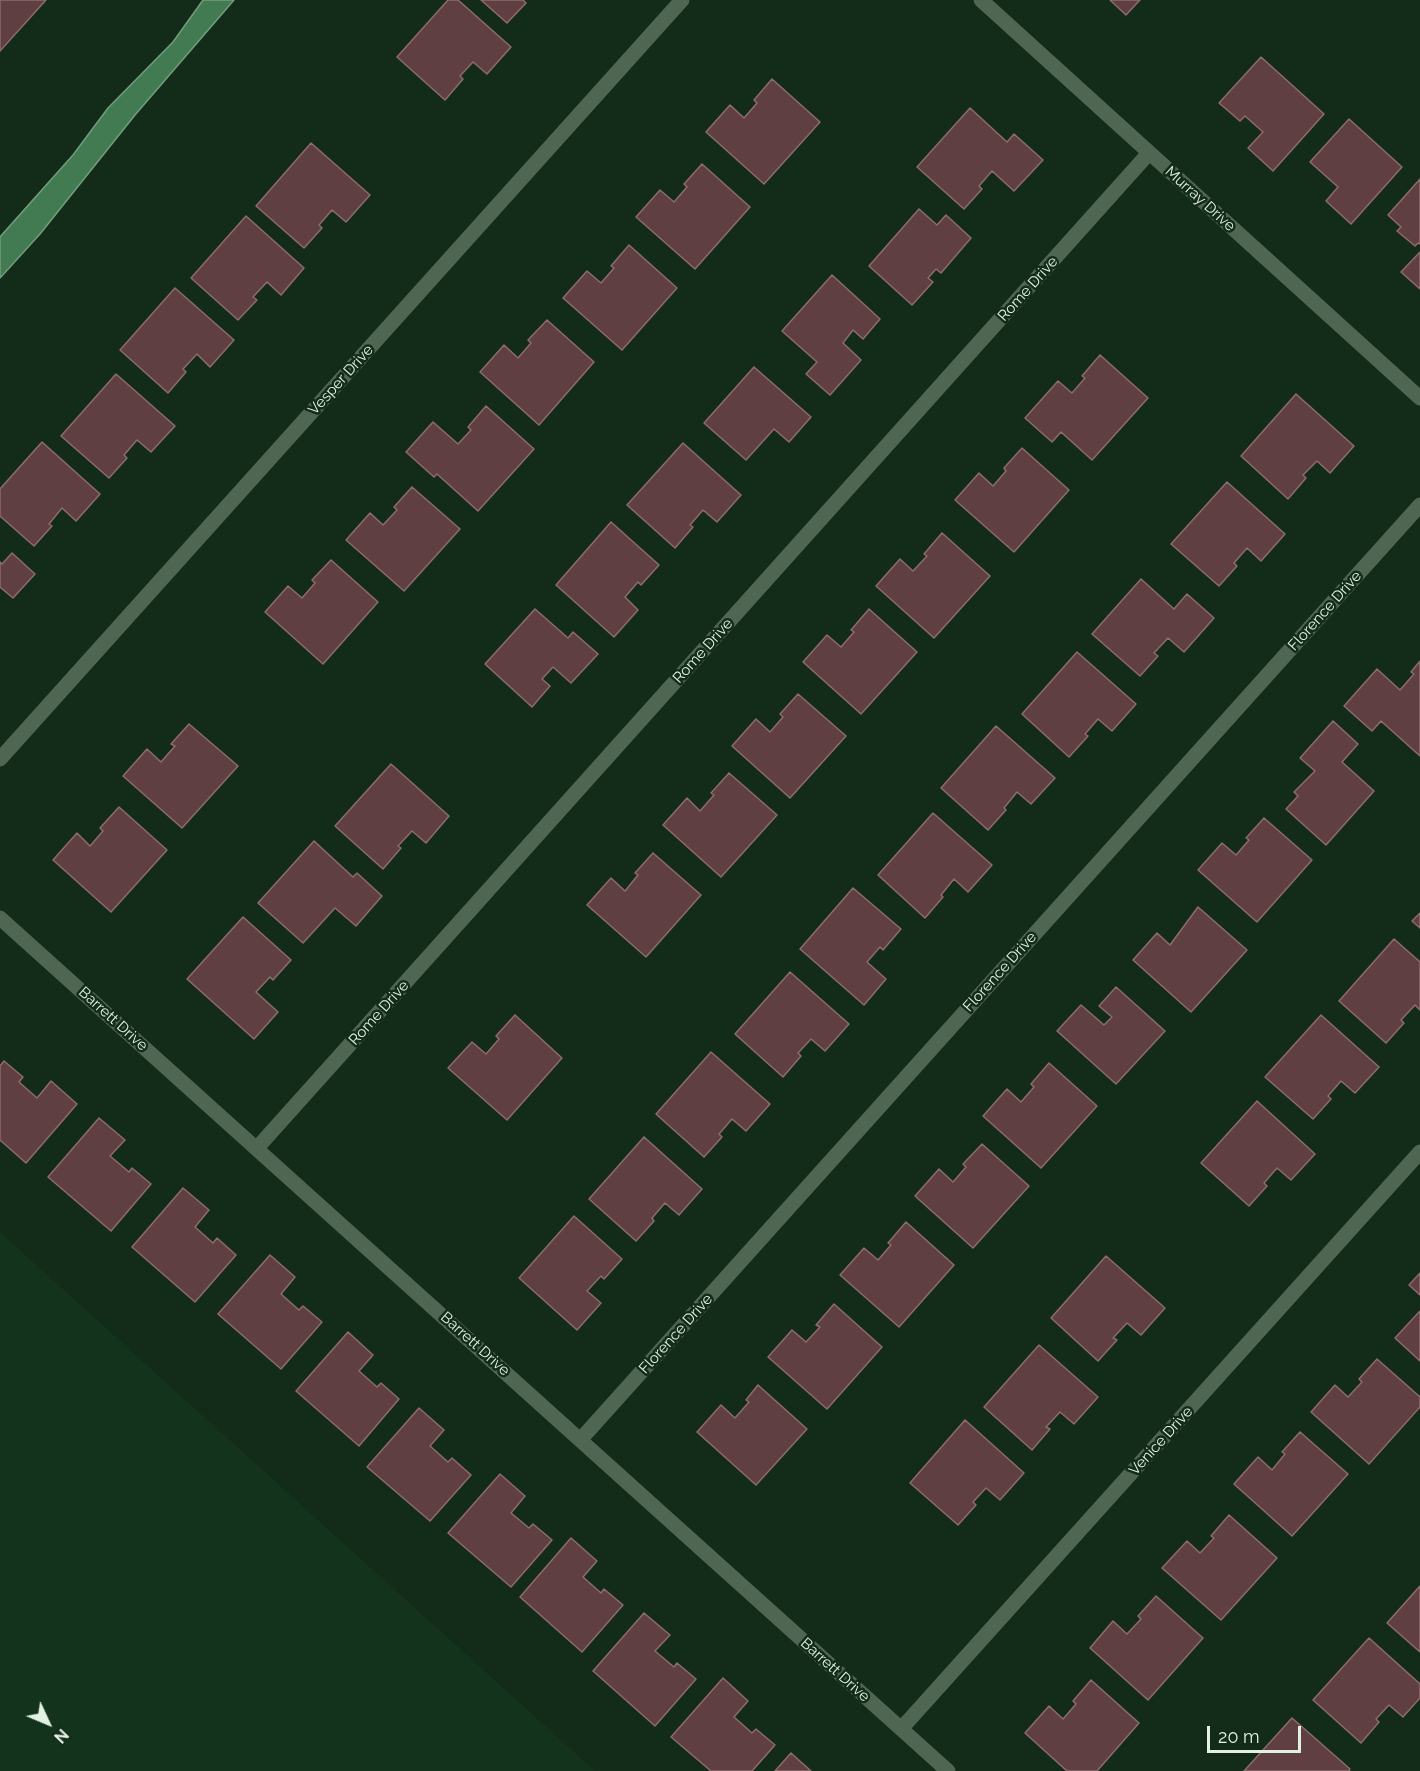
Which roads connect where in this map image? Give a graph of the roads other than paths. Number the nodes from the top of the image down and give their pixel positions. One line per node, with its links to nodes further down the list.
1 (682, 0): 6 (street, Vesper Drive)
2 (981, 0): 3 (street, Murray Drive)
3 (1149, 153): 4 (street, Murray Drive); 8 (street, Rome Drive)
4 (1420, 398)
5 (1420, 505): 10 (street, Florence Drive)
6 (0, 759)
7 (0, 918): 8 (street, Barrett Drive)
8 (257, 1148): 10 (street, Barrett Drive)
9 (1420, 1152): 11 (street, Venice Drive)
10 (581, 1439): 11 (street, Barrett Drive)
11 (901, 1729): 12 (street, Barrett Drive)
12 (948, 1771)

